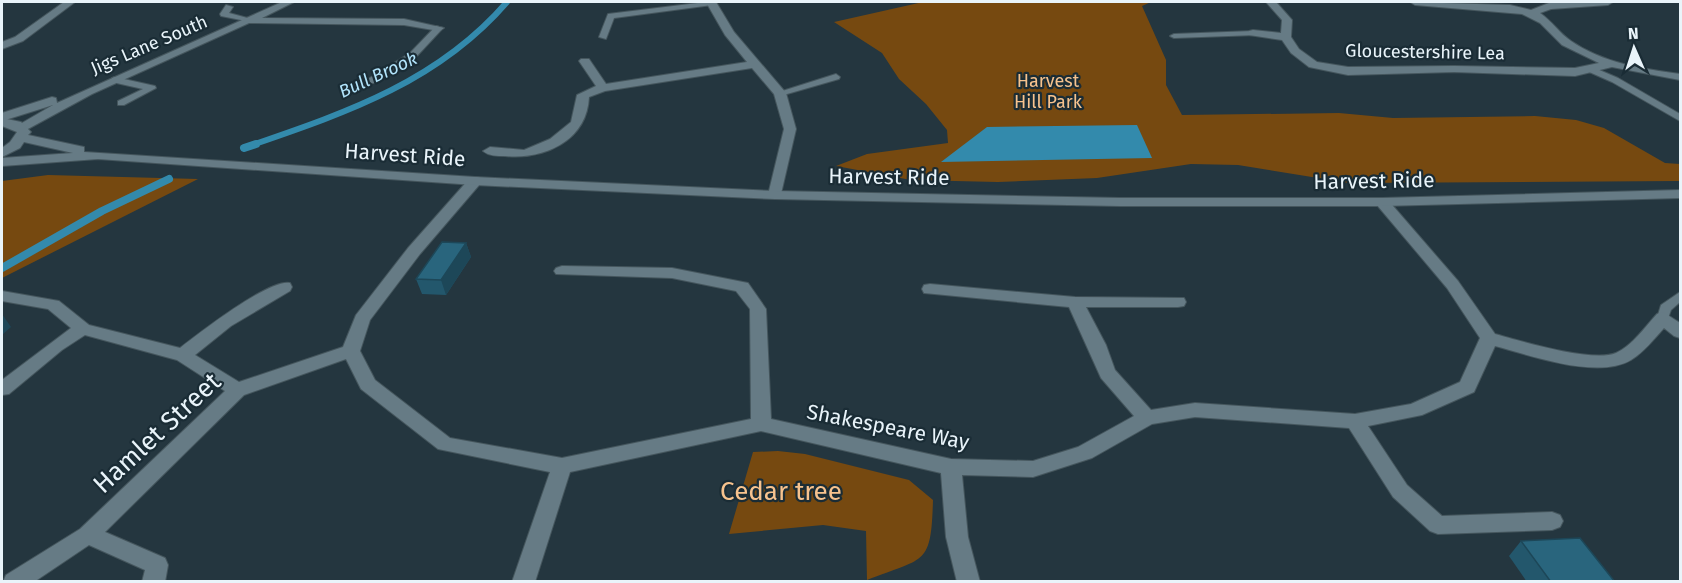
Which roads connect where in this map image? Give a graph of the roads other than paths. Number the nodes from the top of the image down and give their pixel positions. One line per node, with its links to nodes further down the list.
1 (70, 2): 15 (street)
2 (289, 2): 9 (street, Jigs Lane South)
3 (712, 2): 14 (lane); 18 (street)
4 (1270, 2): 13 (street, Gloucestershire Lea)
5 (1415, 2): 8 (street)
6 (1608, 2): 8 (street)
7 (229, 7): 9 (lane)
8 (1532, 13): 17 (street)
9 (252, 20): 10 (street); 22 (street, Jigs Lane South)
10 (439, 28): 23 (lane)
11 (1253, 33): 12 (lane); 13 (street)
12 (1174, 36)
13 (1286, 37): 19 (street, Gloucestershire Lea)
14 (603, 38)
15 (2, 46)
16 (585, 61): 24 (street)
17 (1616, 63): 19 (street, Gloucestershire Lea); 21 (street)
18 (755, 64): 24 (street); 26 (street)
19 (1590, 69): 29 (lane)
20 (836, 77): 26 (lane)
21 (1680, 77)
22 (115, 80): 25 (street, Jigs Lane South); 27 (lane)
23 (372, 81)
24 (603, 88): 32 (street)
25 (88, 91): 28 (street, Jigs Lane South); 31 (street, Jigs Lane South)
26 (780, 93): 38 (street)
27 (121, 103)
28 (2, 117)
29 (1680, 118)
30 (2, 122): 31 (street, Harvest Ride)
31 (22, 132): 33 (street, Jigs Lane South); 34 (street, Harvest Ride)
32 (490, 151)
33 (2, 153)
34 (98, 155): 35 (street, Harvest Ride); 36 (street, Harvest Ride)
35 (2, 162)
36 (475, 181): 38 (street, Harvest Ride); 51 (street)
37 (1680, 194): 39 (street, Harvest Ride)
38 (775, 195): 39 (street, Harvest Ride)
39 (1382, 202): 50 (street)
40 (562, 271): 57 (street)
41 (284, 288): 52 (street)
42 (930, 290): 45 (street)
43 (1680, 296): 47 (lane)
44 (2, 297): 48 (street)
45 (1075, 302): 46 (street); 55 (street)
46 (1178, 303)
47 (1663, 318): 49 (street); 50 (street)
48 (83, 329): 52 (street); 53 (street)
49 (1680, 332)
50 (1489, 339): 56 (street, Shakespeare Way)
51 (351, 351): 54 (street, Hamlet Street); 58 (street, Shakespeare Way)
52 (183, 355): 54 (street)
53 (2, 389)
54 (237, 390): 61 (street, Hamlet Street)
55 (1147, 418): 56 (street, Shakespeare Way); 59 (street, Shakespeare Way)
56 (1355, 421): 60 (street)
57 (761, 424): 58 (street, Shakespeare Way); 59 (street, Shakespeare Way)
58 (562, 466): 64 (street)
59 (951, 467): 65 (street)
60 (1552, 521)
61 (88, 535): 62 (street, Hamlet Street); 63 (street)
62 (14, 582)
63 (153, 582)
64 (523, 582)
65 (969, 582)

